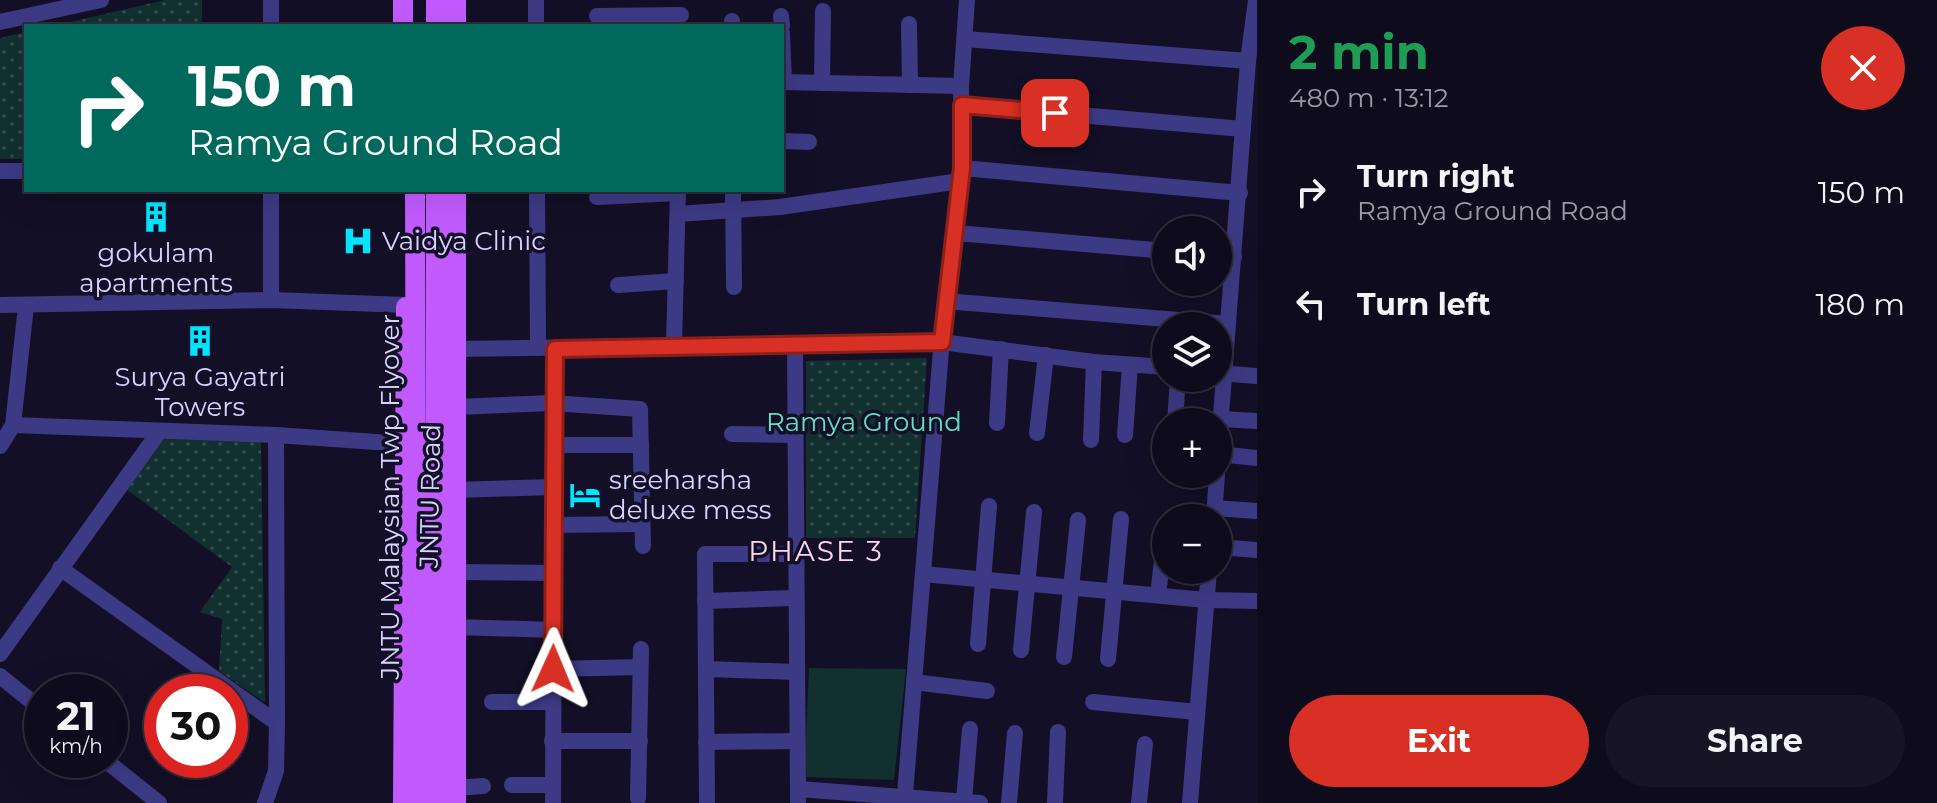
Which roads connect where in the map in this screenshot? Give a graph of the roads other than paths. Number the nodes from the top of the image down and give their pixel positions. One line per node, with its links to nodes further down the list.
1 (101, 0): 13 (street)
2 (271, 0): 14 (street)
3 (403, 0): 15 (main road)
4 (415, 0): 16 (main road)
5 (436, 0): 17 (main road)
6 (456, 0): 18 (main road)
7 (536, 0): 19 (street)
8 (967, 0): 21 (street)
9 (1256, 0): 22 (street)
10 (823, 11): 24 (street)
11 (681, 14): 12 (street)
12 (597, 16)
13 (0, 22)
14 (271, 24)
15 (403, 24)
16 (415, 24)
17 (436, 24)
18 (456, 24)
19 (536, 24)
20 (909, 24): 25 (street)
21 (965, 39): 22 (street); 26 (street)
22 (1248, 61): 28 (street)
23 (784, 82): 24 (street)
24 (822, 83): 25 (street)
25 (910, 85): 26 (street)
26 (961, 86): 27 (street)
27 (962, 105): 28 (street); 33 (street)
28 (1243, 129): 42 (street)
29 (784, 141): 30 (street)
30 (809, 142)
31 (0, 171): 32 (street)
32 (24, 171)
33 (961, 174): 42 (street); 44 (street); 47 (street)
34 (271, 192): 52 (street)
35 (405, 192): 55 (main road, JNTU Road)
36 (415, 192): 162 (main road, JNTU Malaysian Twp Flyover, bridge)
37 (436, 192): 163 (main road, JNTU Malaysian Twp Flyover, bridge)
38 (456, 192): 62 (main road, JNTU Road)
39 (537, 192): 61 (street)
40 (678, 192): 43 (street); 45 (street)
41 (733, 192): 44 (street)
42 (1240, 193): 46 (street)
43 (597, 197)
44 (731, 210): 45 (street); 51 (street)
45 (678, 214): 49 (street)
46 (1232, 229)
47 (956, 233): 48 (street); 53 (street)
48 (1152, 250)
49 (676, 281): 50 (street); 60 (street)
50 (618, 285)
51 (734, 287)
52 (271, 300): 55 (street); 56 (street)
53 (945, 301): 57 (street); 58 (street)
54 (0, 305): 56 (street)
55 (406, 305): 84 (main road, JNTU Road)
56 (26, 306): 76 (street)
57 (1152, 318)
58 (942, 342): 59 (street); 64 (street); 107 (street)
59 (795, 344): 60 (street); 81 (street)
60 (674, 345): 63 (street)
61 (538, 348): 62 (street); 63 (street)
62 (456, 349): 72 (main road, JNTU Road)
63 (555, 349): 71 (street)
64 (1001, 349): 65 (street); 75 (street)
65 (1046, 355): 66 (street); 78 (street)
66 (1094, 362): 67 (street); 83 (street)
67 (1130, 365): 68 (street); 82 (street)
68 (1152, 366)
69 (1232, 375): 70 (street)
70 (1257, 376)
71 (552, 403): 72 (street); 85 (street); 86 (street)
72 (457, 407): 91 (main road, JNTU Road)
73 (1232, 420): 74 (street)
74 (1257, 421)
75 (997, 423)
76 (13, 425): 77 (street); 87 (street)
77 (159, 432): 80 (street); 104 (street)
78 (1037, 433)
79 (732, 434): 81 (street)
80 (276, 435): 84 (street); 141 (street)
81 (794, 435): 103 (street)
82 (1125, 435)
83 (1091, 440)
84 (405, 444): 124 (main road, JNTU Road)
85 (553, 445): 86 (street); 90 (street)
86 (641, 445): 98 (street)
87 (0, 446)
88 (1232, 456): 89 (street)
89 (1257, 458)
90 (552, 487): 91 (street); 99 (street)
91 (456, 490): 105 (main road, JNTU Road)
92 (989, 506): 108 (street)
93 (1257, 511): 95 (street)
94 (1034, 512): 109 (street)
95 (1232, 512)
96 (1121, 519): 113 (street)
97 (1078, 520): 112 (street)
98 (642, 524): 99 (street); 100 (street)
99 (553, 525): 106 (street)
100 (643, 546)
101 (1232, 548): 102 (street)
102 (1257, 550)
103 (793, 554): 115 (street); 117 (street)
104 (60, 568): 126 (street); 141 (street)
105 (454, 572): 106 (street); 119 (main road, JNTU Road)
106 (554, 573): 120 (street)
107 (923, 574): 108 (street); 134 (street)
108 (984, 579): 109 (street); 121 (street)
109 (1028, 582): 112 (street); 123 (street)
110 (1159, 584): 114 (street)
111 (1208, 584): 116 (street)
112 (1070, 586): 113 (street); 127 (street)
113 (1115, 590): 114 (street); 128 (street)
114 (1158, 595): 116 (street)
115 (794, 598): 117 (street); 132 (street)
116 (1206, 600): 118 (street); 140 (street)
117 (705, 601): 131 (street)
118 (1257, 601)
119 (454, 627): 120 (street); 125 (main road, JNTU Road)
120 (554, 630): 130 (street)
121 (978, 644)
122 (641, 649): 129 (street)
123 (1021, 650)
124 (402, 651): 125 (main road); 161 (main road, JNTU Road)
125 (454, 653): 155 (main road, JNTU Road)
126 (0, 654)
127 (1064, 657)
128 (1108, 659)
129 (640, 667): 130 (street); 146 (street)
130 (553, 669): 138 (street)
131 (706, 669): 132 (street); 148 (street)
132 (796, 672): 147 (street)
133 (0, 676): 136 (street)
134 (914, 682): 135 (street); 154 (street)
135 (987, 691)
136 (24, 695)
137 (492, 702): 138 (street)
138 (553, 702): 145 (street)
139 (1093, 702): 140 (street)
140 (1197, 712): 169 (street)
141 (277, 723): 160 (street)
142 (970, 729): 158 (street)
143 (1058, 732): 167 (street)
144 (1015, 733): 166 (street)
145 (552, 741): 146 (street); 152 (street)
146 (640, 741): 157 (street)
147 (797, 741): 148 (street); 156 (street)
148 (706, 742): 165 (street)
149 (1145, 744): 168 (street)
150 (128, 778): 159 (street)
151 (512, 785): 152 (street)
152 (553, 785): 164 (street)
153 (483, 786): 155 (street)
154 (905, 794): 156 (street); 158 (street)
155 (456, 796)
156 (798, 796)
157 (638, 798)
158 (972, 802)
159 (159, 803)
160 (265, 803)
161 (403, 803)
162 (417, 803)
163 (436, 803)
164 (553, 803)
165 (707, 803)
166 (1009, 803)
167 (1055, 803)
168 (1139, 803)
169 (1190, 803)

